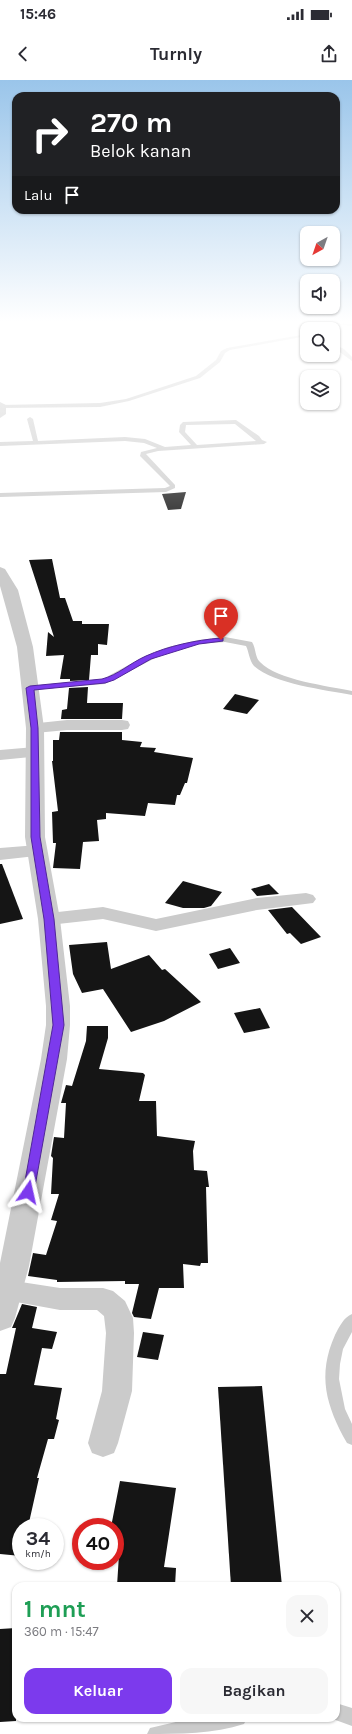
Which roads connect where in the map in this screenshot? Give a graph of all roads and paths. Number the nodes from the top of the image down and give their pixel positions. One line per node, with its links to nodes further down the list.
1 (132, 398): 2 (lane)
2 (0, 409)
3 (30, 419): 4 (lane)
4 (36, 442): 5 (lane); 7 (lane)
5 (0, 444)
6 (195, 446): 6 (lane); 7 (lane)
7 (163, 448): 8 (lane)
8 (0, 495)
9 (0, 572): 10 (street)
10 (30, 688): 11 (lane); 13 (street)
11 (352, 693)
12 (122, 725): 13 (street)
13 (35, 728): 14 (street)
14 (35, 752): 15 (street); 16 (street)
15 (0, 755)
16 (38, 851): 17 (street); 19 (street)
17 (0, 854)
18 (306, 899): 19 (street)
19 (49, 919): 20 (street)
20 (7, 1274): 21 (street); 24 (street)
21 (0, 1318)
22 (352, 1320): 23 (lane)
23 (352, 1438)
24 (104, 1443)
25 (340, 1713): 26 (lane)
26 (352, 1717)
27 (218, 1722): 28 (lane)
28 (156, 1734)

